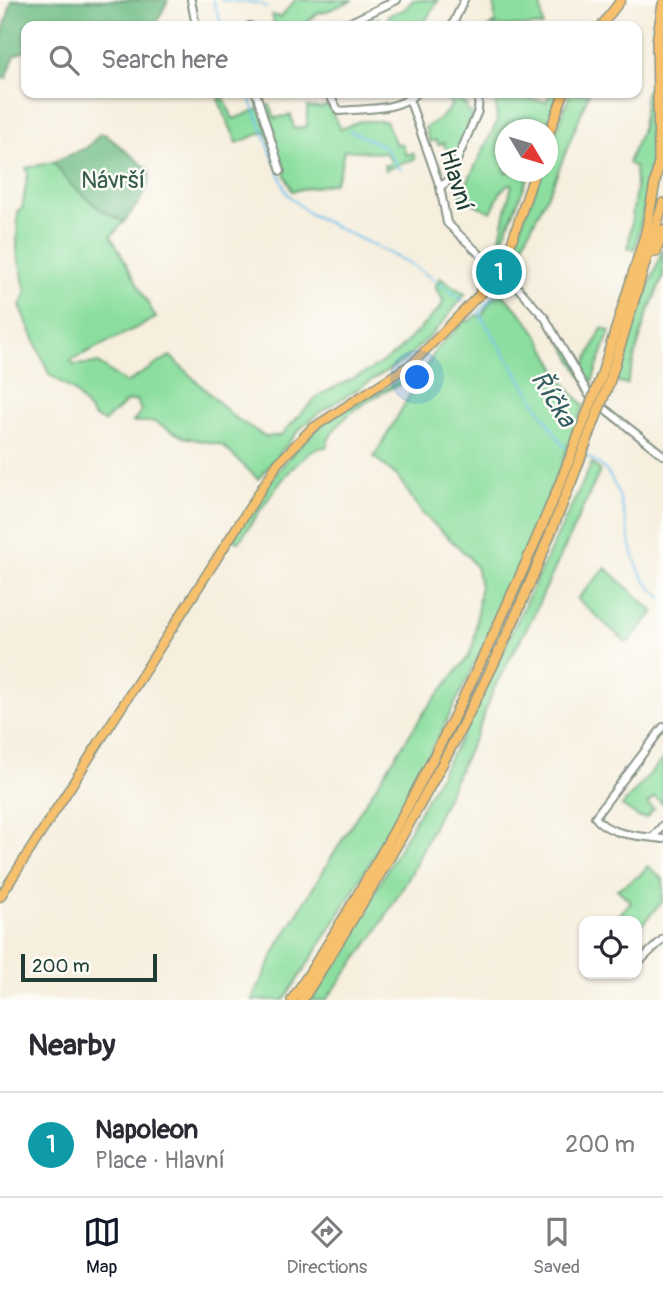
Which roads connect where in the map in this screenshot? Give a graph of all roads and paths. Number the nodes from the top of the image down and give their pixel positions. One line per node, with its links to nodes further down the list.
1 (191, 0): 6 (street)
2 (397, 0): 7 (street)
3 (464, 0): 8 (street)
4 (621, 0): 9 (main road)
5 (663, 4): 23 (highway)
6 (195, 21)
7 (353, 21)
8 (454, 21)
9 (605, 21)
10 (258, 98): 18 (street)
11 (331, 98): 12 (street)
12 (404, 98)
13 (409, 98): 20 (street, Hlavní)
14 (478, 98): 20 (street)
15 (562, 98): 16 (main road)
16 (554, 119)
17 (663, 170): 23 (highway)
18 (281, 171)
19 (531, 182): 24 (main road)
20 (440, 187): 24 (street, Hlavní)
21 (663, 203): 28 (highway)
22 (663, 230): 28 (highway)
23 (646, 232): 29 (highway)
24 (498, 264): 25 (main road); 26 (main road)
25 (488, 275): 26 (main road); 27 (main road)
26 (501, 280): 27 (main road); 30 (street)
27 (476, 298): 38 (main road)
28 (620, 349): 29 (highway)
29 (605, 378): 33 (highway, bridge)
30 (589, 394)
31 (605, 409): 32 (street)
32 (663, 455)
33 (568, 478): 41 (highway); 42 (highway)
34 (663, 727): 36 (street)
35 (663, 825): 36 (street)
36 (653, 837): 37 (street)
37 (663, 839)
38 (0, 897)
39 (663, 939): 40 (street)
40 (642, 959)
41 (292, 1000)
42 (302, 1000)

